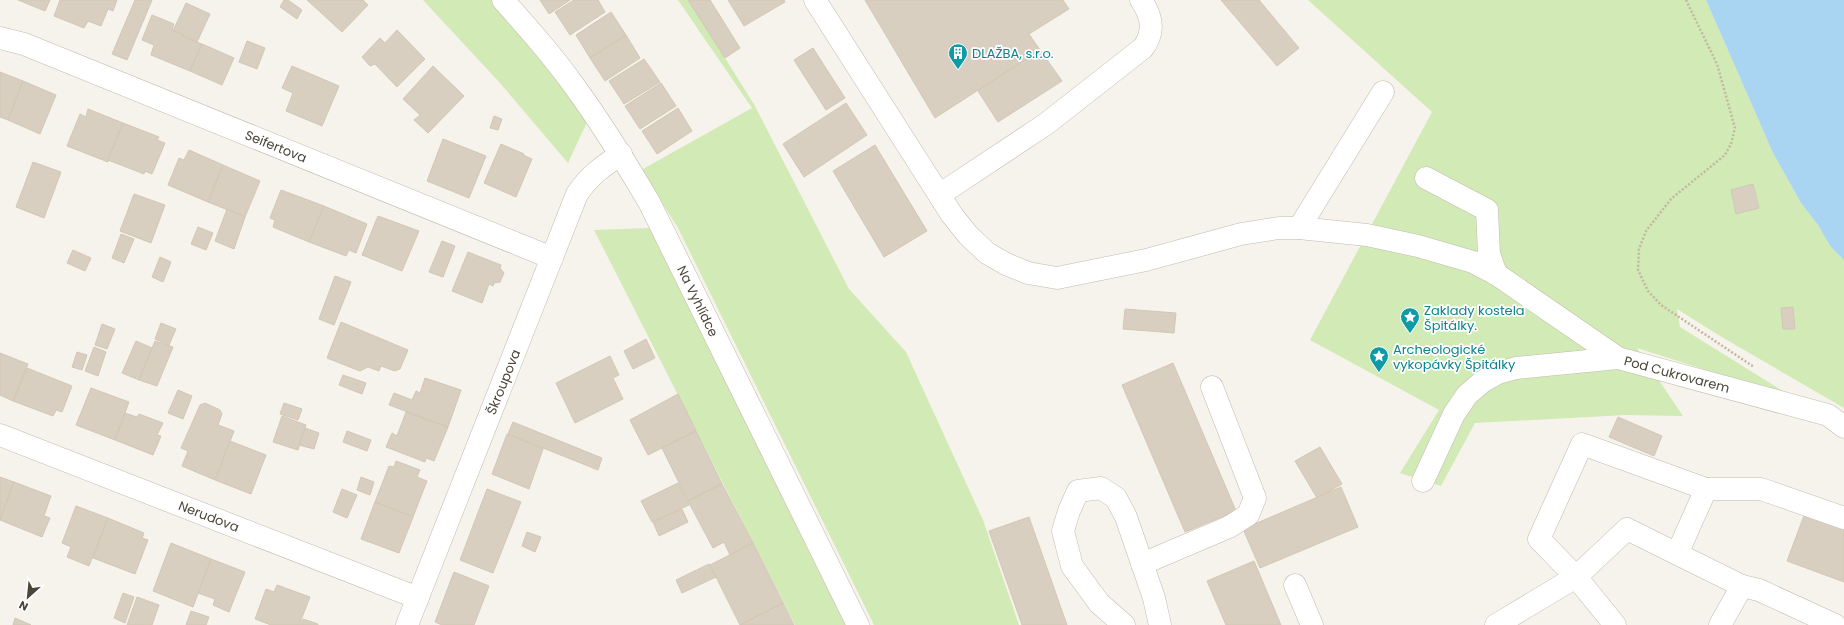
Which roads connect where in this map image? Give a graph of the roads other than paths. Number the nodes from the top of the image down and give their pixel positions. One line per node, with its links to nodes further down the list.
1 (503, 0): 6 (street, Na Vyhlídce)
2 (815, 0): 8 (street, Pod Cukrovarem)
3 (1141, 0): 8 (street)
4 (0, 38): 10 (street, Seifertova)
5 (1383, 92): 9 (street)
6 (621, 154): 10 (street, Škroupova); 26 (street, Na Vyhlídce)
7 (1426, 178): 11 (street)
8 (939, 195): 9 (street, Pod Cukrovarem)
9 (1300, 228): 11 (street, Pod Cukrovarem)
10 (552, 258): 24 (street, Škroupova)
11 (1496, 274): 12 (street, Pod Cukrovarem)
12 (1618, 358): 14 (street, Pod Cukrovarem); 16 (street)
13 (1212, 387): 20 (street)
14 (1844, 427)
15 (0, 434): 24 (street, Nerudova)
16 (1423, 481)
17 (1706, 489): 18 (street); 19 (street); 21 (street)
18 (1844, 518)
19 (1677, 554): 21 (street); 23 (street)
20 (1142, 564): 27 (street); 28 (street)
21 (1576, 576): 30 (street); 31 (street)
22 (1295, 585): 29 (street)
23 (1742, 586): 32 (street); 33 (street)
24 (418, 598): 25 (street, Škroupova)
25 (407, 625)
26 (858, 625)
27 (1124, 625)
28 (1160, 625)
29 (1312, 625)
30 (1496, 625)
31 (1615, 625)
32 (1720, 625)
33 (1834, 625)

